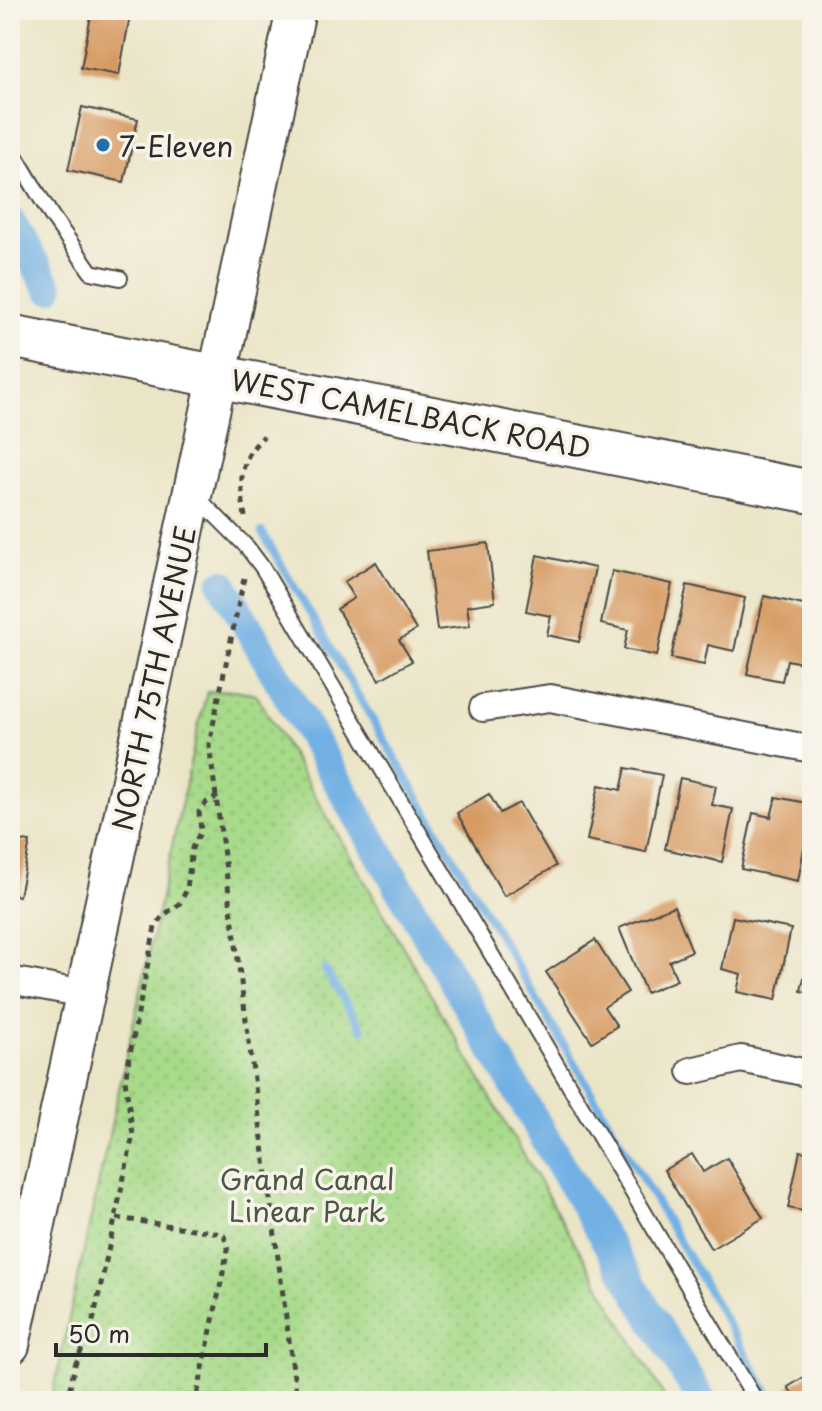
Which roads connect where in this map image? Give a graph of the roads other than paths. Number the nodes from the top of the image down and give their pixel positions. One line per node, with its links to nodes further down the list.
1 (296, 10): 5 (main road, NORTH 75TH AVENUE)
2 (10, 147): 3 (lane)
3 (120, 278)
4 (10, 336): 5 (main road, WEST CAMELBACK ROAD)
5 (218, 376): 6 (main road, WEST CAMELBACK ROAD); 7 (main road, NORTH 75TH AVENUE)
6 (812, 492)
7 (193, 493): 11 (main road, NORTH 75TH AVENUE); 15 (lane)
8 (483, 708): 9 (street)
9 (812, 749)
10 (10, 980): 11 (street)
11 (84, 994): 14 (main road, NORTH 75TH AVENUE)
12 (691, 1071): 13 (street)
13 (812, 1074)
14 (10, 1345)
15 (756, 1401)

